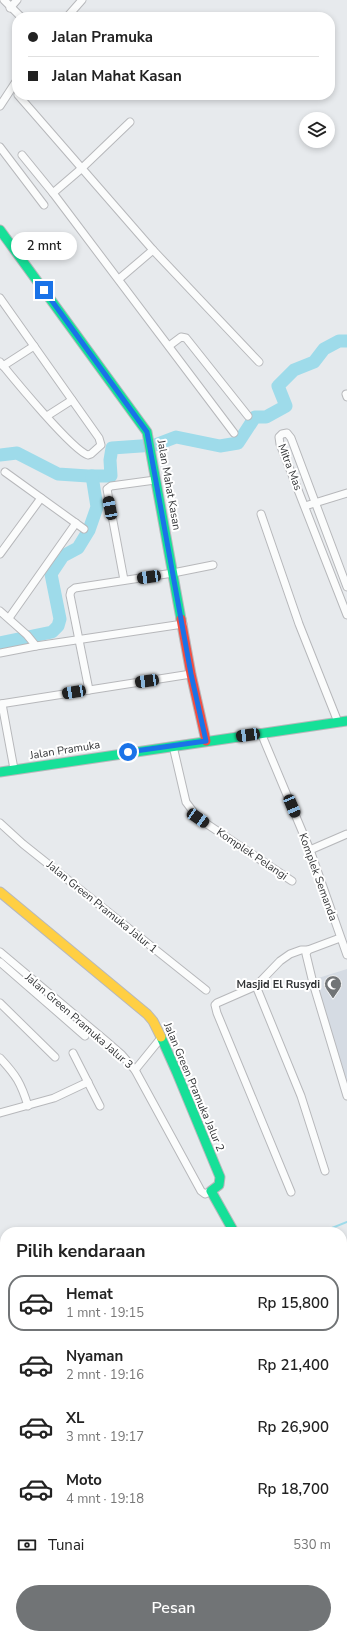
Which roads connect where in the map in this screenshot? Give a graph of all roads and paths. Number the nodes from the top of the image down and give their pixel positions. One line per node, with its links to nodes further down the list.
1 (4, 0): 4 (street)
2 (17, 0): 4 (street)
3 (82, 0): 6 (street)
4 (10, 8): 5 (street)
5 (14, 12)
6 (71, 12)
7 (12, 88): 9 (street)
8 (22, 100): 13 (street)
9 (0, 106)
10 (130, 122): 13 (street)
11 (0, 147): 15 (street)
12 (22, 155): 14 (street)
13 (81, 170): 14 (street); 17 (street)
14 (53, 193): 18 (street)
15 (44, 205)
16 (0, 230): 29 (street, Jalan Mahat Kasan)
17 (153, 250): 18 (street); 22 (street)
18 (119, 279): 21 (street)
19 (0, 298): 20 (street)
20 (34, 346): 23 (street); 24 (street)
21 (170, 346): 26 (street); 27 (street)
22 (260, 362)
23 (2, 364): 25 (street)
24 (72, 400): 25 (street); 25 (street)
25 (48, 416)
26 (248, 416)
27 (234, 433)
28 (5, 472): 31 (street)
29 (155, 480): 39 (street, Jalan Mahat Kasan); 40 (street)
30 (347, 493): 32 (street)
31 (41, 498): 35 (street); 37 (street)
32 (316, 503): 33 (street); 33 (street, Mitra Mas); 41 (street, Mitra Mas)
33 (305, 506): 42 (street, Mitra Mas)
34 (261, 514): 53 (street)
35 (76, 523): 36 (street); 45 (street)
36 (84, 529)
37 (0, 554)
38 (213, 565): 39 (street)
39 (173, 573): 40 (street); 46 (street, Jalan Mahat Kasan)
40 (124, 580): 47 (street)
41 (347, 586): 42 (street)
42 (337, 590): 44 (street, Mitra Mas)
43 (0, 611): 45 (street)
44 (347, 615)
45 (9, 618): 48 (street)
46 (183, 624): 47 (street); 50 (street, Jalan Mahat Kasan)
47 (79, 640): 48 (street); 51 (street)
48 (31, 641): 49 (street)
49 (0, 653)
50 (191, 674): 51 (street); 55 (street, Jalan Mahat Kasan)
51 (89, 690): 52 (street)
52 (1, 704): 57 (street)
53 (342, 722): 54 (street, Jalan Pramuka)
54 (261, 733): 55 (street, Jalan Pramuka); 61 (street, Komplek Semanda)
55 (206, 741): 56 (street, Jalan Pramuka)
56 (172, 746): 57 (street, Jalan Pramuka); 62 (street, Komplek Pelangi)
57 (14, 770): 58 (street, Jalan Pramuka)
58 (0, 772)
59 (1, 827): 70 (street, Jalan Green Pramuka Jalur 1)
60 (347, 834): 61 (street)
61 (310, 850): 64 (street, Komplek Semanda)
62 (292, 881)
63 (0, 892): 73 (street, Jalan Green Pramuka Jalur 2)
64 (340, 938): 65 (street); 67 (street, Komplek Semanda)
65 (308, 950): 69 (street); 79 (street)
66 (0, 952): 77 (street, Jalan Green Pramuka Jalur 3)
67 (347, 955)
68 (0, 962): 72 (street)
69 (256, 986): 83 (street); 85 (street)
70 (206, 990)
71 (0, 1003): 75 (street)
72 (85, 1036)
73 (161, 1038): 77 (street); 84 (street, Jalan Green Pramuka Jalur 2)
74 (73, 1053): 78 (street)
75 (55, 1057)
76 (0, 1058): 80 (street)
77 (135, 1070): 84 (street, Jalan Green Pramuka Jalur 3)
78 (88, 1082): 80 (street); 81 (street)
79 (347, 1096)
80 (28, 1106): 82 (street)
81 (100, 1106)
82 (0, 1113)
83 (325, 1171)
84 (212, 1191): 86 (street)
85 (291, 1192)
86 (231, 1227)

